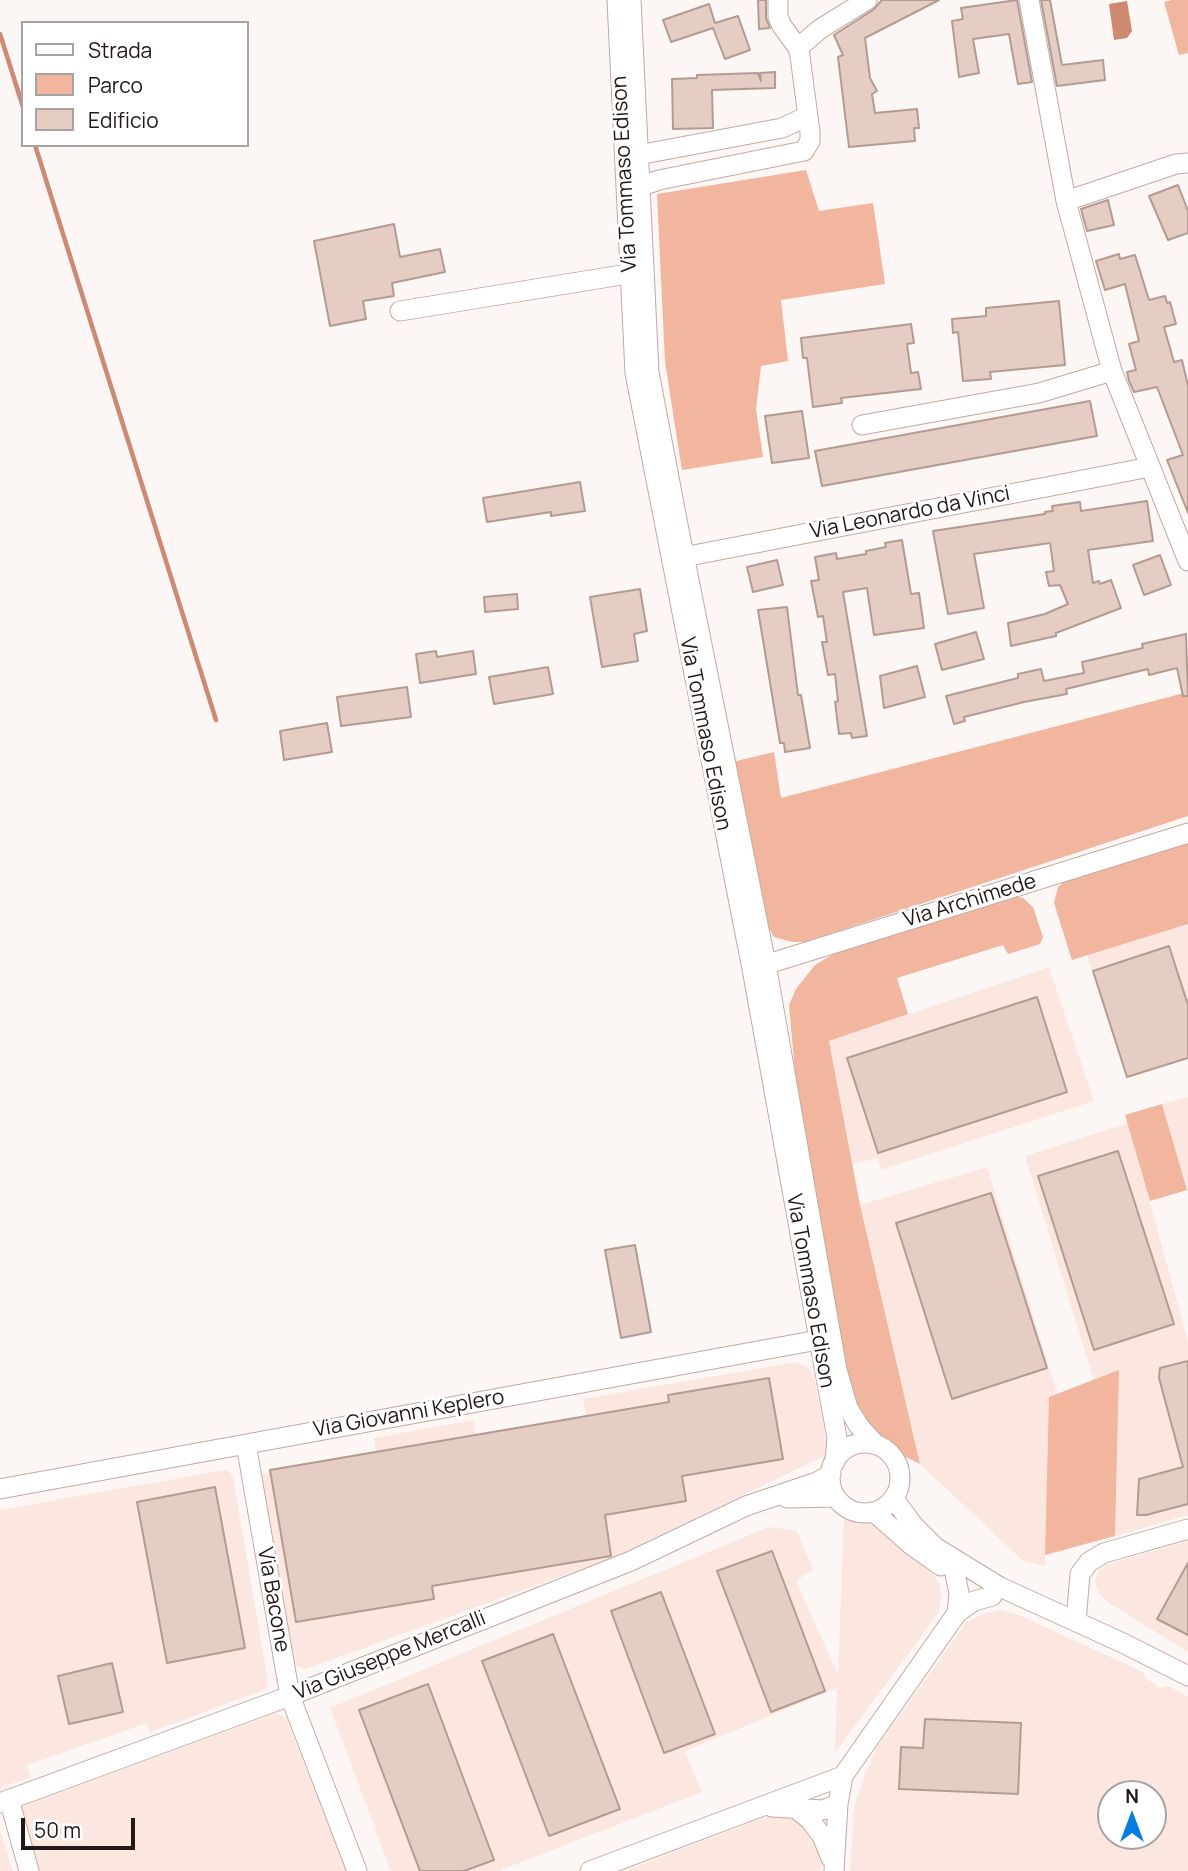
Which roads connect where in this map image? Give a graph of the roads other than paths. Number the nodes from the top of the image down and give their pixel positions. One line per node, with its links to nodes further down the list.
1 (617, 0): 14 (street, Via Tommaso Edison)
2 (631, 0): 9 (street, Via Tommaso Edison)
3 (778, 0): 6 (street)
4 (867, 0): 6 (street)
5 (1029, 0): 13 (street)
6 (798, 48): 7 (street)
7 (808, 116): 8 (street); 11 (street)
8 (678, 147): 9 (street); 11 (street)
9 (638, 155): 12 (street, Via Tommaso Edison)
10 (1188, 163): 13 (street)
11 (681, 176): 12 (street)
12 (639, 187): 14 (street, Via Tommaso Edison)
13 (1066, 201): 16 (street)
14 (636, 272): 15 (street); 19 (street, Via Tommaso Edison)
15 (400, 311)
16 (1112, 371): 17 (street); 18 (street)
17 (862, 425)
18 (1150, 467): 19 (street, Via Leonardo da Vinci); 20 (street)
19 (678, 558): 22 (street, Via Tommaso Edison)
20 (1188, 561)
21 (1188, 833): 22 (street, Via Archimede)
22 (759, 967): 23 (street, Via Tommaso Edison); 25 (street, Via Tommaso Edison)
23 (818, 1340): 24 (street, Via Giovanni Keplero); 26 (street, Via Tommaso Edison)
24 (246, 1444): 27 (street, Via Giovanni Keplero); 38 (street, Via Bacone)
25 (876, 1445): 26 (street); 30 (street)
26 (833, 1468): 28 (street, Via Giuseppe Mercalli); 29 (street)
27 (0, 1489)
28 (775, 1497): 29 (street, Via Giuseppe Mercalli); 38 (street, Via Giuseppe Mercalli)
29 (836, 1497): 31 (street)
30 (894, 1499): 31 (street); 36 (street)
31 (874, 1512): 33 (street)
32 (1188, 1529): 36 (street)
33 (955, 1574): 34 (street); 35 (street)
34 (992, 1596): 35 (street); 36 (street)
35 (957, 1613): 39 (street)
36 (1068, 1618): 37 (street)
37 (1188, 1676)
38 (290, 1696): 40 (street, Via Giuseppe Mercalli); 46 (street, Via Bacone)
39 (843, 1776): 41 (street); 43 (street)
40 (4, 1801): 45 (street)
41 (838, 1804): 42 (street); 44 (street)
42 (793, 1807): 43 (street); 44 (street)
43 (743, 1812): 47 (street)
44 (834, 1868)
45 (29, 1871)
46 (357, 1871)
47 (590, 1871)

